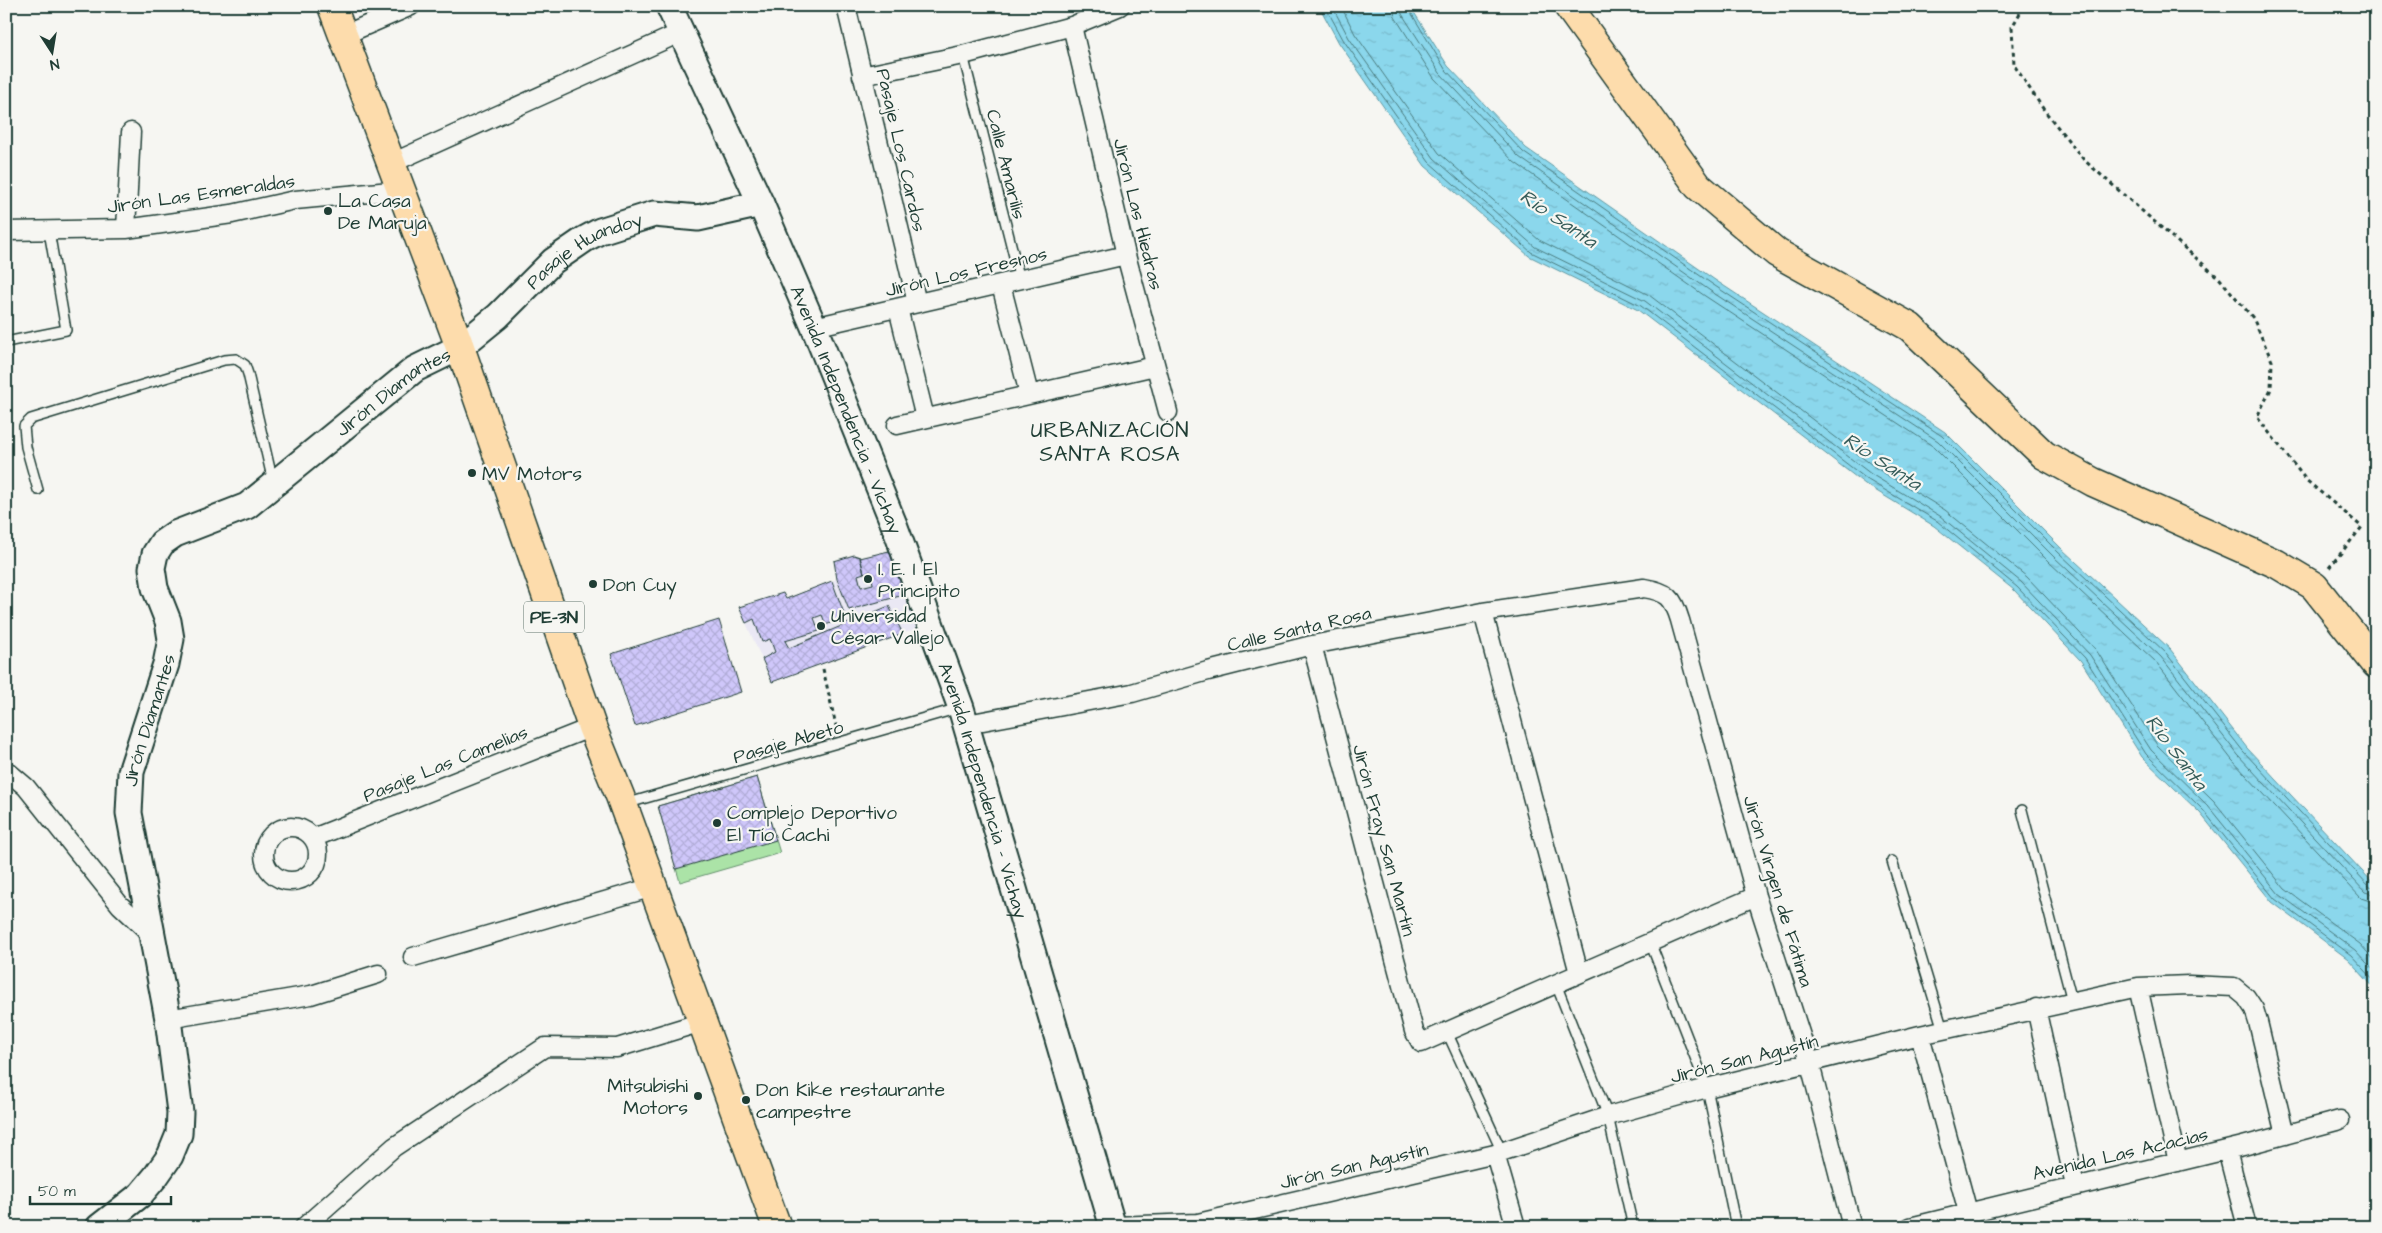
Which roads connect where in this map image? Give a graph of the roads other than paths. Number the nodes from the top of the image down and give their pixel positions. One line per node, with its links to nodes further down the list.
1 (332, 6): 9 (main road, PE-3N)
2 (411, 6): 9 (street)
3 (846, 6): 11 (street, Pasaje Los Cardos)
4 (1120, 6): 7 (street)
5 (1568, 6): 37 (main road)
6 (675, 7): 8 (street, Avenida Independencia - Vichay)
7 (1072, 26): 10 (street); 19 (street, Jirón Las Hiedras)
8 (682, 32): 13 (street); 15 (street, Avenida Independencia - Vichay)
9 (344, 35): 13 (main road, PE-3N)
10 (963, 55): 11 (street); 20 (lane, Calle Amarilis)
11 (862, 76): 22 (street, Pasaje Los Cardos)
12 (131, 132): 16 (street)
13 (392, 163): 14 (main road, PE-3N)
14 (401, 190): 16 (street, Jirón Las Esmeraldas); 26 (main road, PE-3N)
15 (761, 204): 24 (street, Avenida Independencia - Vichay); 26 (street, Pasaje Huandoy)
16 (126, 229): 18 (street, Jirón Las Esmeraldas)
17 (6, 231): 18 (street, Jirón Las Esmeraldas)
18 (49, 231): 25 (lane)
19 (1126, 255): 20 (street, Jirón Los Fresnos); 27 (street, Jirón Las Hiedras)
20 (1020, 280): 21 (street, Jirón Los Fresnos)
21 (1001, 285): 22 (street, Jirón Los Fresnos); 28 (street)
22 (917, 304): 23 (street, Jirón Los Fresnos)
23 (898, 308): 24 (street, Jirón Los Fresnos); 30 (street)
24 (814, 327): 38 (street, Avenida Independencia - Vichay)
25 (6, 342)
26 (460, 347): 32 (street, Jirón Diamantes); 39 (main road, PE-3N)
27 (1155, 366): 28 (street); 29 (street, Jirón Las Hiedras)
28 (1029, 394): 30 (street)
29 (1168, 412)
30 (925, 418): 31 (street)
31 (897, 425)
32 (273, 484): 33 (lane); 47 (street, Jirón Diamantes)
33 (38, 490)
34 (1644, 588): 35 (street, Calle Santa Rosa); 46 (street, Jirón Virgen de Fátima)
35 (1483, 612): 36 (street, Calle Santa Rosa); 50 (street)
36 (1312, 645): 38 (street, Calle Santa Rosa); 59 (street, Jirón Fray San Martín)
37 (2376, 664)
38 (964, 716): 41 (lane, Pasaje Abeto); 71 (street, Avenida Independencia - Vichay)
39 (592, 727): 41 (main road, PE-3N); 43 (street, Pasaje Las Camelias)
40 (6, 770): 47 (street)
41 (623, 805): 45 (main road, PE-3N)
42 (2022, 810): 54 (lane)
43 (313, 838)
44 (1892, 861): 58 (lane)
45 (653, 887): 49 (street); 57 (main road, PE-3N)
46 (1756, 896): 48 (street); 61 (street, Jirón Virgen de Fátima)
47 (152, 935): 56 (street, Jirón Diamantes)
48 (1650, 942): 50 (street); 62 (lane)
49 (413, 957)
50 (1579, 973): 52 (street)
51 (378, 974): 56 (street)
52 (1556, 984): 59 (street); 63 (lane)
53 (2138, 987): 54 (street, Jirón San Agustín); 65 (street, Jirón San Agustín); 68 (street)
54 (2072, 1001): 55 (street, Jirón San Agustín)
55 (2036, 1008): 58 (street, Jirón San Agustín); 69 (street)
56 (168, 1018): 72 (street, Jirón Diamantes)
57 (702, 1022): 73 (street); 74 (main road, PE-3N)
58 (1943, 1030): 60 (street, Jirón San Agustín)
59 (1447, 1032): 67 (lane)
60 (1920, 1035): 61 (street, Jirón San Agustín); 70 (street)
61 (1810, 1064): 62 (street, Jirón San Agustín); 78 (street, Jirón Virgen de Fátima)
62 (1707, 1088): 63 (street, Jirón San Agustín); 77 (lane)
63 (1608, 1116): 67 (street, Jirón San Agustín); 76 (lane)
64 (2340, 1120): 65 (street, Avenida Las Acacias)
65 (2285, 1135): 66 (street, Avenida Las Acacias)
66 (2227, 1150): 68 (street, Avenida Las Acacias); 80 (street)
67 (1498, 1153): 71 (street, Jirón San Agustín); 75 (street)
68 (2178, 1162): 69 (street, Avenida Las Acacias)
69 (2075, 1186): 70 (street, Avenida Las Acacias)
70 (1970, 1219): 79 (street, Avenida Las Acacias)
71 (1113, 1226)
72 (100, 1227)
73 (304, 1227)
74 (777, 1227)
75 (1516, 1227)
76 (1633, 1227)
77 (1736, 1227)
78 (1852, 1227)
79 (1910, 1227)
80 (2247, 1227)

